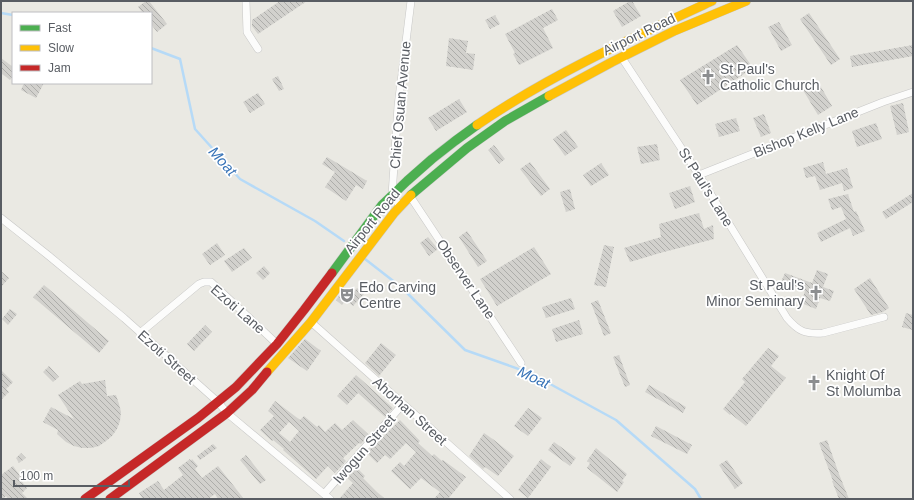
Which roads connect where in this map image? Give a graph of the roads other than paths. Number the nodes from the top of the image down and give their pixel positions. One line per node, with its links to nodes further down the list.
1 (246, 1): 5 (street)
2 (411, 1): 9 (street, Chief Osuan Avenue)
3 (712, 1): 9 (main road, Airport Road)
4 (746, 1): 6 (main road, Airport Road)
5 (258, 49)
6 (622, 58): 8 (street, St Paul's Lane); 10 (main road, Airport Road)
7 (913, 92): 8 (street, Bishop Kelly Lane)
8 (699, 175): 13 (street, St Paul's Lane)
9 (392, 195): 11 (street); 16 (main road, Airport Road)
10 (410, 196): 11 (main road, Airport Road); 17 (street, Observer Lane)
11 (400, 206): 14 (main road, Airport Road)
12 (1, 218): 15 (street, Ezoti Street)
13 (884, 317)
14 (311, 322): 19 (street, Ahorhan Street); 20 (main road, Airport Road)
15 (140, 333): 16 (street, Ezoti Lane); 18 (street, Ezoti Street)
16 (277, 344): 18 (main road, Airport Road)
17 (521, 363)
18 (218, 402): 20 (street, Ezoti Street); 23 (main road, Airport Road)
19 (403, 404): 21 (street, Ahorhan Street); 22 (street, Iwogun Street)
20 (227, 413): 22 (street, Ezoti Street); 24 (main road, Airport Road)
21 (503, 492): 25 (street); 26 (street, Ahorhan Street)
22 (327, 497)
23 (85, 499)
24 (110, 499)
25 (498, 499)
26 (510, 499)

